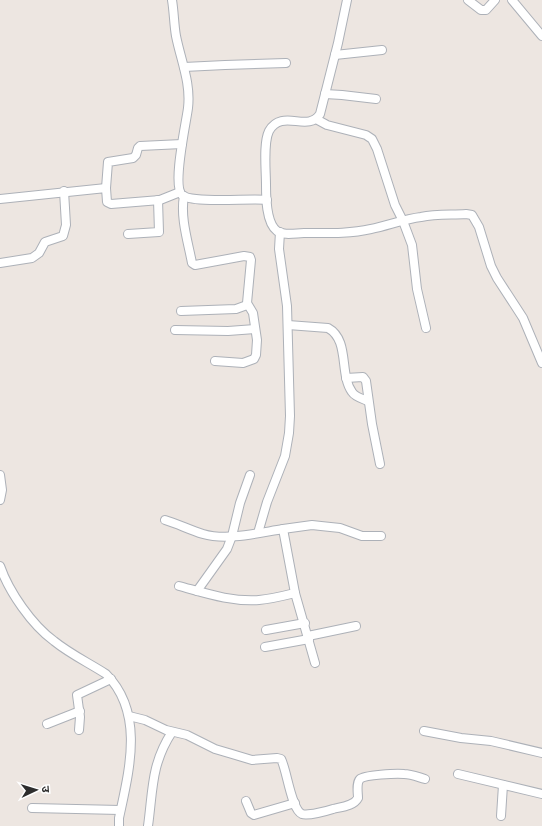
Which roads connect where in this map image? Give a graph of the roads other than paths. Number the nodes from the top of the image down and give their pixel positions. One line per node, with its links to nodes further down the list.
1 (172, 0): 10 (street)
2 (346, 0): 8 (street)
3 (468, 0): 4 (street)
4 (495, 0)
5 (512, 0): 6 (street)
6 (542, 36)
7 (382, 50): 8 (street)
8 (335, 55): 11 (street)
9 (286, 63): 10 (street)
10 (184, 67): 14 (street)
11 (325, 94): 12 (street); 13 (street)
12 (376, 99)
13 (316, 119): 20 (street); 21 (street)
14 (182, 144): 15 (street); 17 (street)
15 (106, 188): 16 (street); 19 (street)
16 (64, 191): 18 (street); 24 (street)
17 (182, 194): 19 (street); 20 (street); 25 (street)
18 (0, 199)
19 (158, 200): 23 (street)
20 (261, 200): 22 (street)
21 (404, 221): 22 (street); 28 (street); 32 (street)
22 (280, 232): 27 (street)
23 (128, 234)
24 (0, 263)
25 (248, 305): 26 (street); 29 (street)
26 (181, 311)
27 (288, 326): 33 (street); 41 (street)
28 (426, 328)
29 (255, 329): 30 (street); 31 (street)
30 (175, 330)
31 (215, 361)
32 (542, 363)
33 (346, 378): 34 (street); 34 (street)
34 (368, 401): 35 (street)
35 (380, 464)
36 (0, 475): 38 (street)
37 (250, 475): 42 (street)
38 (0, 500)
39 (165, 520): 42 (street)
40 (283, 529): 41 (street); 43 (street); 48 (street)
41 (258, 532): 42 (street)
42 (232, 536): 47 (street)
43 (381, 536)
44 (0, 566): 45 (street)
45 (2, 575): 55 (street)
46 (179, 586): 47 (street)
47 (197, 591): 48 (street)
48 (295, 593): 49 (street)
49 (304, 623): 51 (street); 52 (street)
50 (356, 626): 52 (street)
51 (266, 630)
52 (309, 638): 53 (street); 54 (street)
53 (266, 647)
54 (315, 663)
55 (111, 679): 56 (street); 57 (street)
56 (80, 711): 58 (street); 59 (street)
57 (129, 716): 61 (street); 70 (street)
58 (47, 724)
59 (79, 730)
60 (424, 731): 62 (street)
61 (172, 732): 68 (street); 73 (street)
62 (542, 753)
63 (458, 774): 65 (street)
64 (426, 779): 68 (street)
65 (503, 785): 66 (street); 71 (street)
66 (542, 794)
67 (246, 801): 68 (street)
68 (295, 803)
69 (32, 808): 70 (street)
70 (120, 810): 72 (street)
71 (501, 816)
72 (119, 826)
73 (148, 826)

